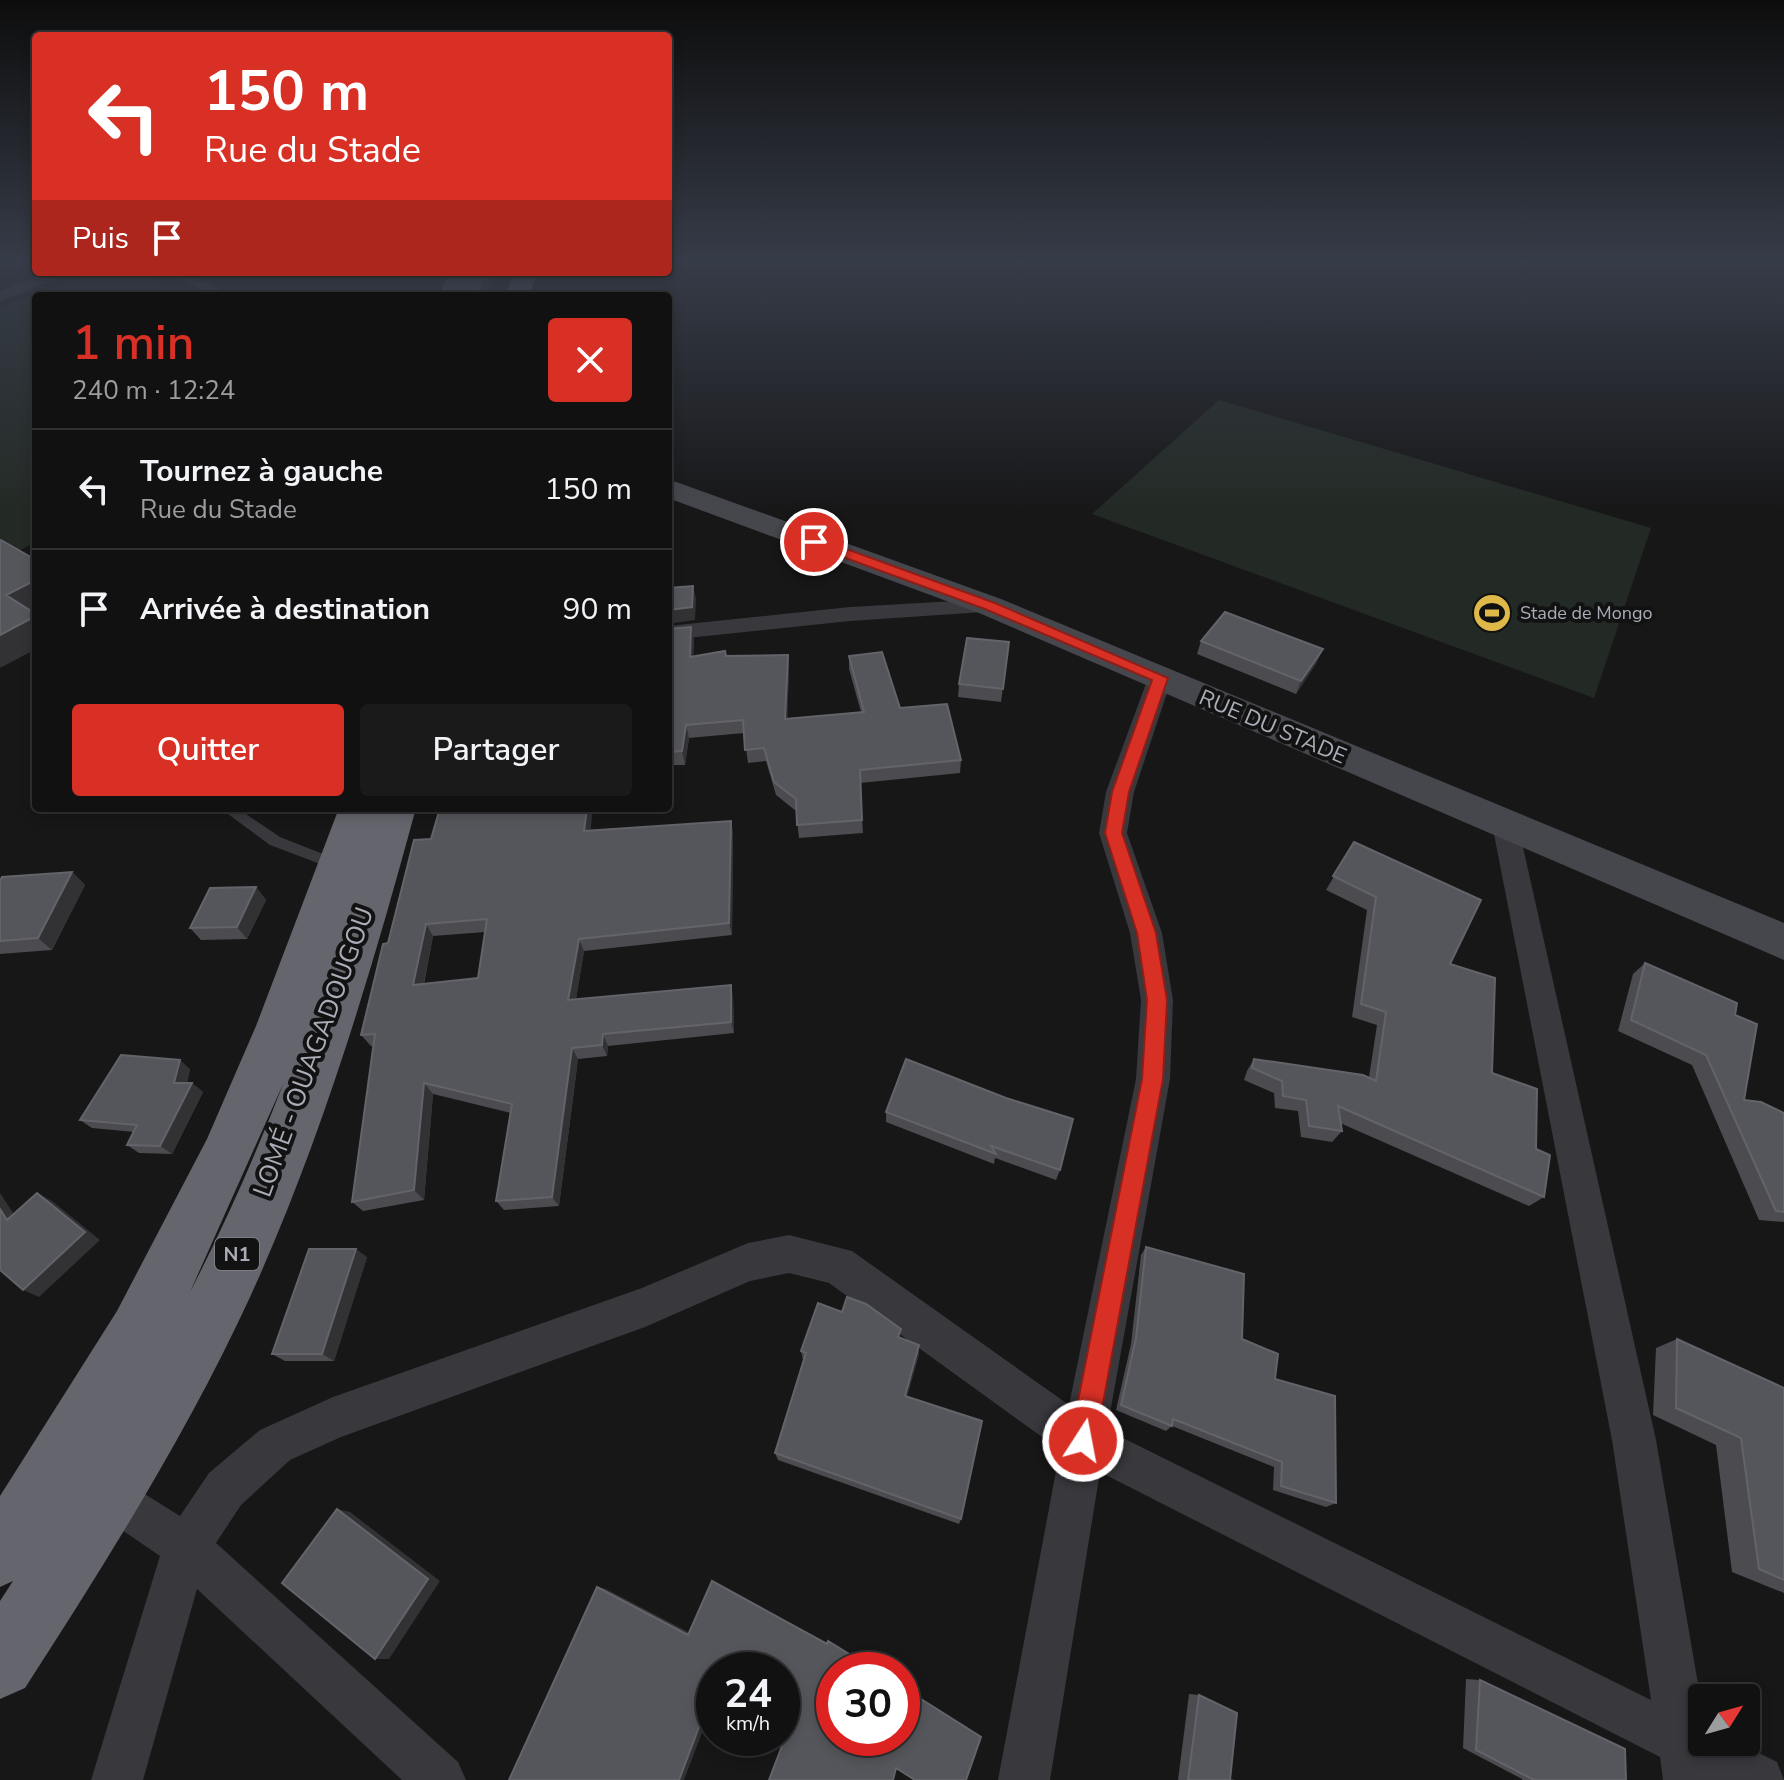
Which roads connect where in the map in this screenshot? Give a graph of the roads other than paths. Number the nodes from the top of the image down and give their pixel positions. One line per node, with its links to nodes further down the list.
1 (672, 489): 2 (main road, RUE DU STADE)
2 (990, 606): 3 (street); 4 (main road, RUE DU STADE)
3 (672, 633)
4 (1160, 678): 8 (main road, RUE DU STADE); 11 (street)
5 (233, 812): 9 (lane)
6 (360, 812): 9 (highway, LOMÉ - OUAGADOUGOU / N1)
7 (393, 812): 9 (highway, LOMÉ - OUAGADOUGOU / N1)
8 (1506, 824): 10 (main road, RUE DU STADE); 17 (street)
9 (358, 868): 12 (highway, LOMÉ - OUAGADOUGOU / N1); 13 (highway, LOMÉ - OUAGADOUGOU / N1)
10 (1784, 942)
11 (1083, 1441): 14 (street); 17 (street); 20 (street)
12 (58, 1472): 13 (street); 15 (highway, LOMÉ - OUAGADOUGOU / N1)
13 (112, 1494): 14 (street); 16 (highway, LOMÉ - OUAGADOUGOU / N1)
14 (186, 1547): 18 (street); 19 (street)
15 (0, 1553)
16 (0, 1663)
17 (1685, 1760): 21 (street)
18 (117, 1780)
19 (440, 1780)
20 (1024, 1780)
21 (1759, 1780)

